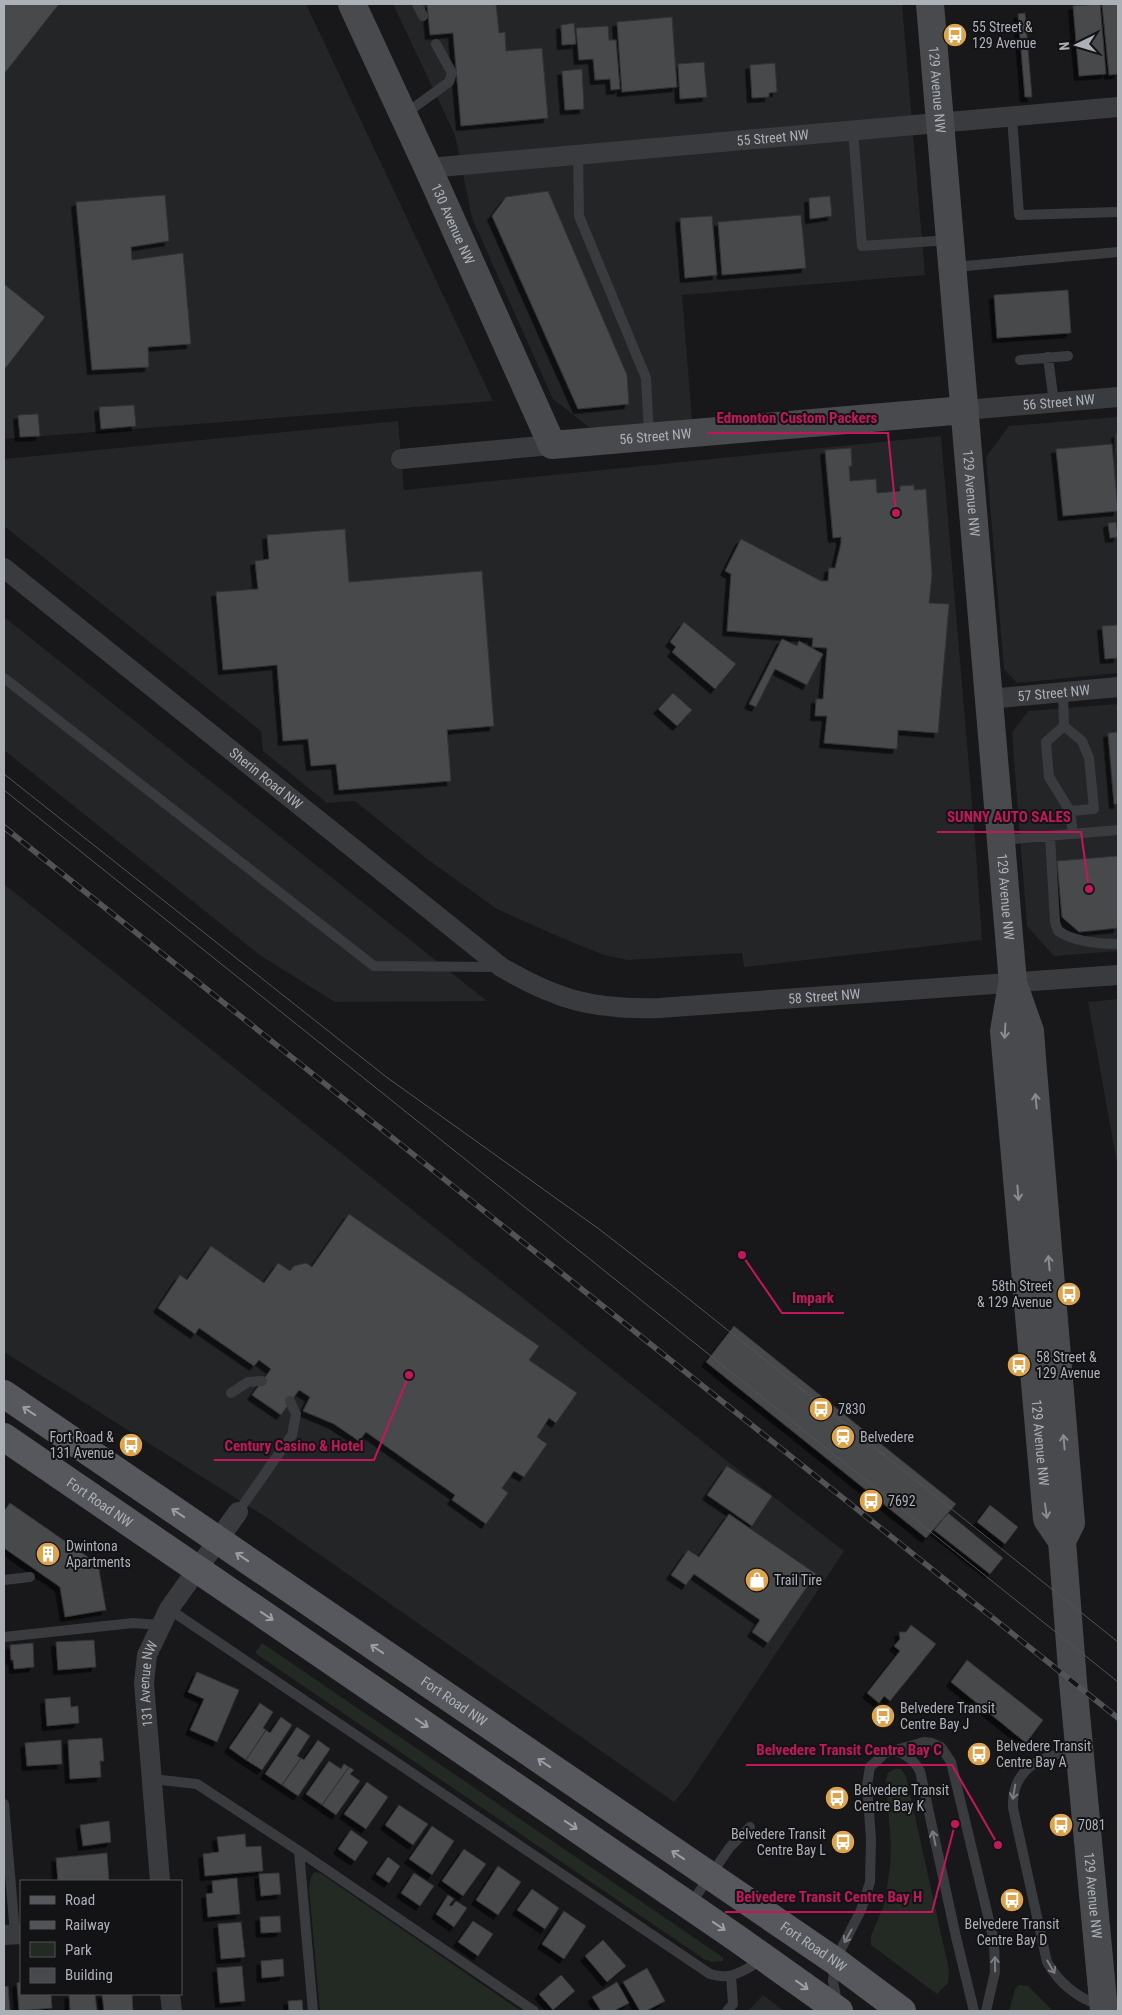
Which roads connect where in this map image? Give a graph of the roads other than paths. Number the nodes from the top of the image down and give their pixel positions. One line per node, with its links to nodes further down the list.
1 (352, 4): 7 (street, 130 Avenue NW)
2 (418, 4): 4 (lane)
3 (930, 4): 9 (street, 129 Avenue NW)
4 (423, 16)
5 (436, 44): 7 (lane)
6 (1118, 108): 8 (street, 55 Street NW)
7 (404, 115): 12 (street, 130 Avenue NW)
8 (1012, 116): 9 (street, 55 Street NW); 13 (lane)
9 (941, 123): 10 (street, 55 Street NW); 14 (street, 129 Avenue NW)
10 (853, 130): 11 (street, 55 Street NW); 14 (lane)
11 (578, 154): 12 (street, 55 Street NW); 23 (lane)
12 (428, 168): 24 (street, 130 Avenue NW)
13 (1118, 212)
14 (951, 240): 16 (street, 129 Avenue NW)
15 (1118, 252): 16 (lane)
16 (953, 267): 22 (street, 129 Avenue NW)
17 (1068, 356): 18 (lane)
18 (1048, 357): 19 (lane); 21 (lane)
19 (1020, 360)
20 (1118, 398): 21 (street, 56 Street NW)
21 (1054, 403): 22 (street, 56 Street NW)
22 (965, 410): 23 (street, 56 Street NW); 30 (street, 129 Avenue NW)
23 (650, 437): 24 (street, 56 Street NW)
24 (552, 445): 25 (street, 56 Street NW)
25 (401, 459)
26 (4, 568): 38 (street, Sherin Road NW)
27 (4, 678): 38 (lane)
28 (1118, 687): 29 (street, 57 Street NW)
29 (1063, 692): 30 (street, 57 Street NW); 31 (lane)
30 (989, 699): 36 (street, 129 Avenue NW)
31 (1064, 726): 32 (lane); 32 (lane)
32 (1070, 811): 34 (lane)
33 (1118, 830): 34 (lane)
34 (1073, 834): 35 (lane)
35 (1050, 836): 36 (lane); 37 (lane)
36 (1001, 840): 40 (street, 129 Avenue NW)
37 (1118, 944)
38 (501, 967): 41 (street, Sherin Road NW)
39 (1118, 974): 40 (street, 58 Street NW)
40 (1013, 983): 41 (street, 58 Street NW); 55 (street, 129 Avenue NW)
41 (532, 986)
42 (262, 1382): 43 (lane)
43 (232, 1393)
44 (4, 1394): 48 (main road, Fort Road NW, one-way to 44)
45 (290, 1401): 47 (lane)
46 (4, 1437): 49 (main road, Fort Road NW)
47 (238, 1512): 48 (street, 131 Avenue NW)
48 (218, 1540): 49 (street, 131 Avenue NW); 60 (main road, Fort Road NW, one-way to 48)
49 (198, 1569): 52 (street, 131 Avenue NW); 62 (main road, Fort Road NW, one-way to 62)
50 (30, 1577): 51 (lane)
51 (4, 1580)
52 (165, 1617): 53 (lane); 56 (street, 131 Avenue NW); 66 (lane)
53 (4, 1638)
54 (894, 1750): 65 (lane, one-way to 65); 75 (lane, one-way to 54); 76 (lane, one-way to 54)
55 (1079, 1751): 68 (street, 129 Avenue NW); 68 (lane, one-way to 68)
56 (152, 1779): 59 (lane); 61 (street, 131 Avenue NW)
57 (4, 1804): 63 (lane)
58 (750, 1827): 60 (lane)
59 (299, 1850): 70 (lane); 71 (lane)
60 (710, 1876): 62 (lane); 65 (main road, Fort Road NW)
61 (160, 1880)
62 (690, 1906): 64 (main road, Fort Road NW, one-way to 64)
63 (13, 1934)
64 (765, 1958): 66 (lane); 73 (main road, Fort Road NW, one-way to 73)
65 (835, 1961): 73 (lane); 74 (main road, Fort Road NW)
66 (731, 1976): 72 (lane)
67 (170, 1995): 69 (street)
68 (1104, 2009)
69 (172, 2011)
70 (313, 2011)
71 (534, 2011)
72 (727, 2011)
73 (840, 2011)
74 (902, 2011)
75 (974, 2011)
76 (986, 2011)

